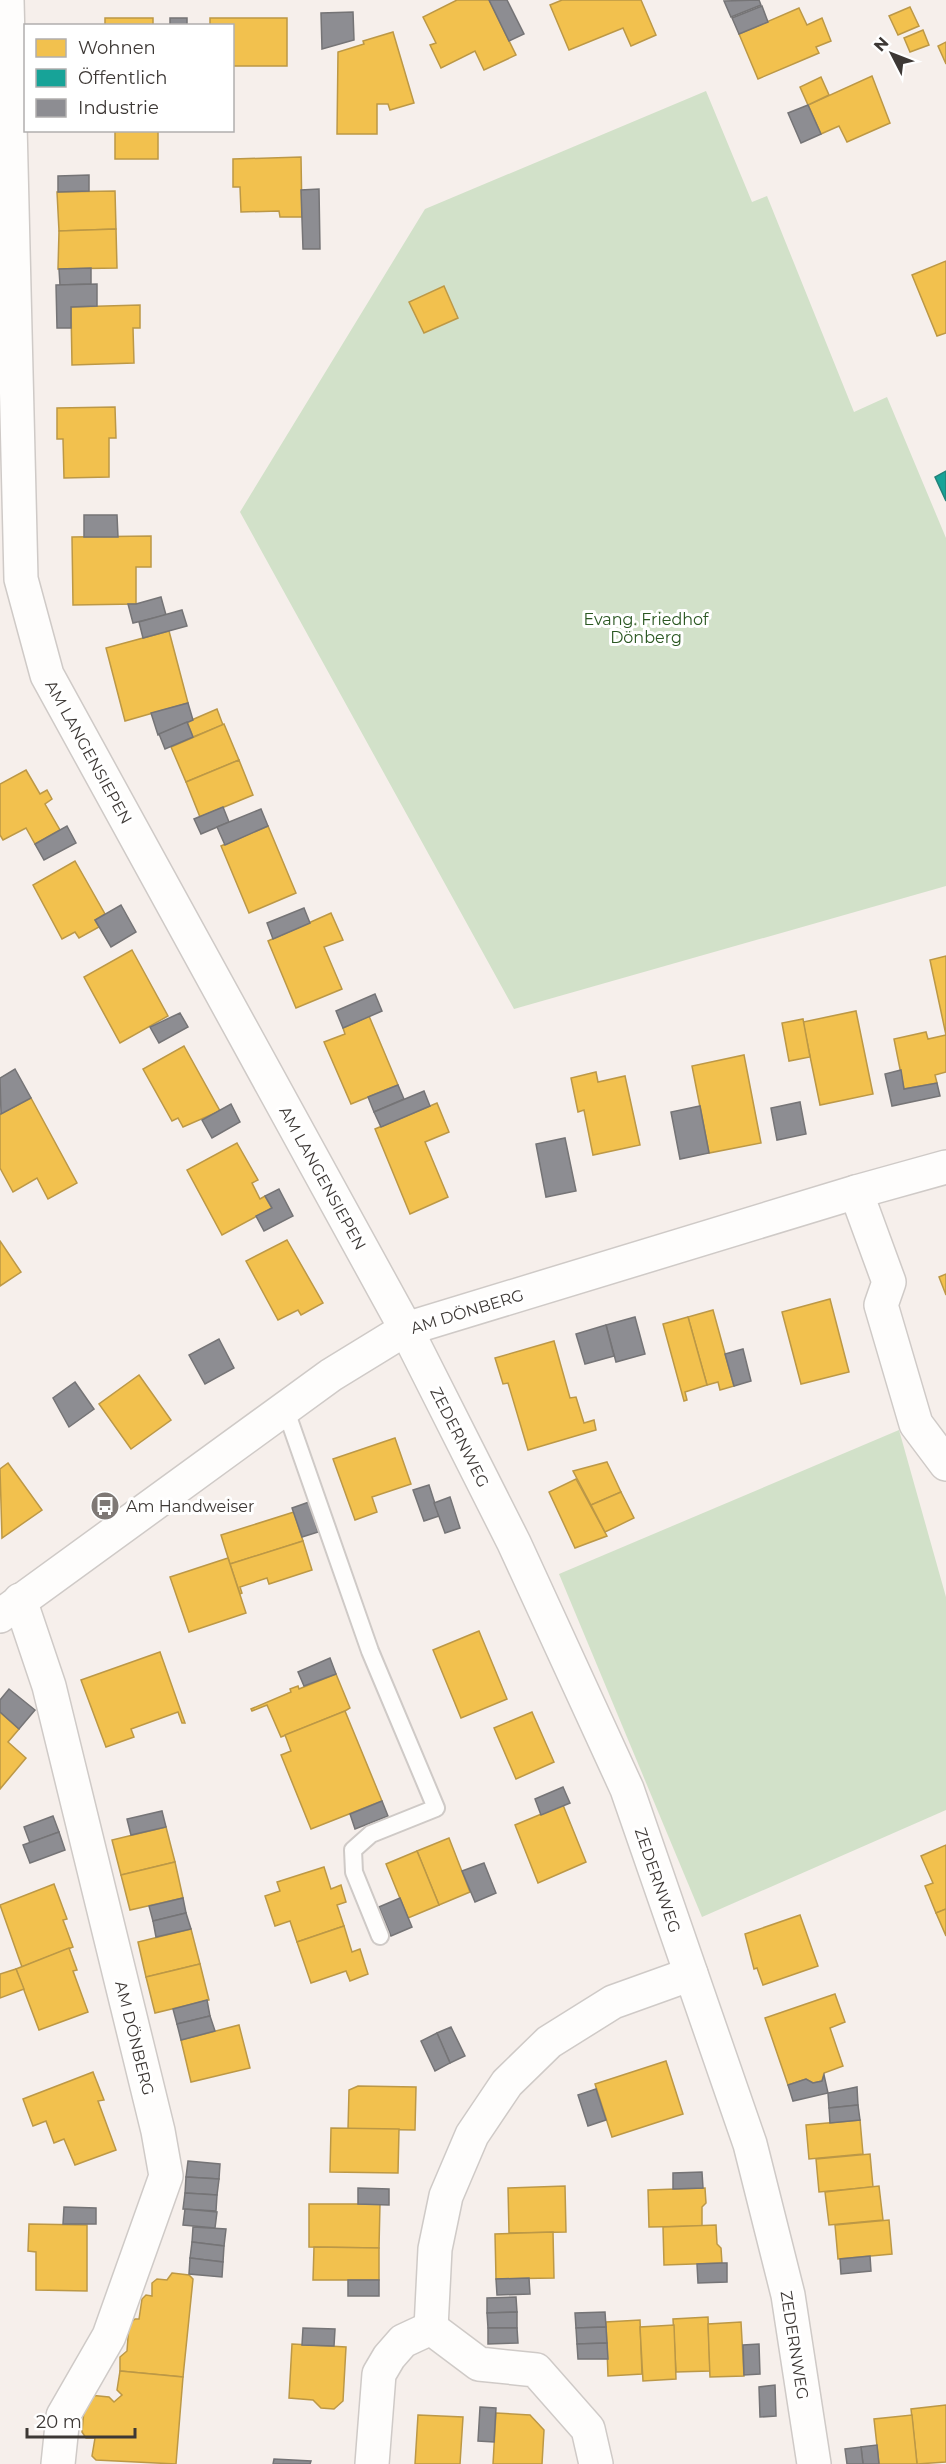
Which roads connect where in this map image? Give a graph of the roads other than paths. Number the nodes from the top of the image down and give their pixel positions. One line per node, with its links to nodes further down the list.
1 (7, 0): 4 (street, AM LANGENSIEPEN)
2 (946, 1167): 3 (street, AM DÖNBERG)
3 (856, 1192): 4 (street, AM DÖNBERG); 6 (street)
4 (406, 1329): 5 (street, AM DÖNBERG); 9 (street, ZEDERNWEG)
5 (285, 1408): 7 (street, AM DÖNBERG); 8 (lane)
6 (946, 1464)
7 (10, 1608): 11 (street, AM DÖNBERG)
8 (380, 1936)
9 (691, 1974): 10 (street); 14 (street, ZEDERNWEG)
10 (431, 2328): 12 (street); 13 (street)
11 (58, 2464)
12 (372, 2464)
13 (596, 2464)
14 (814, 2464)

